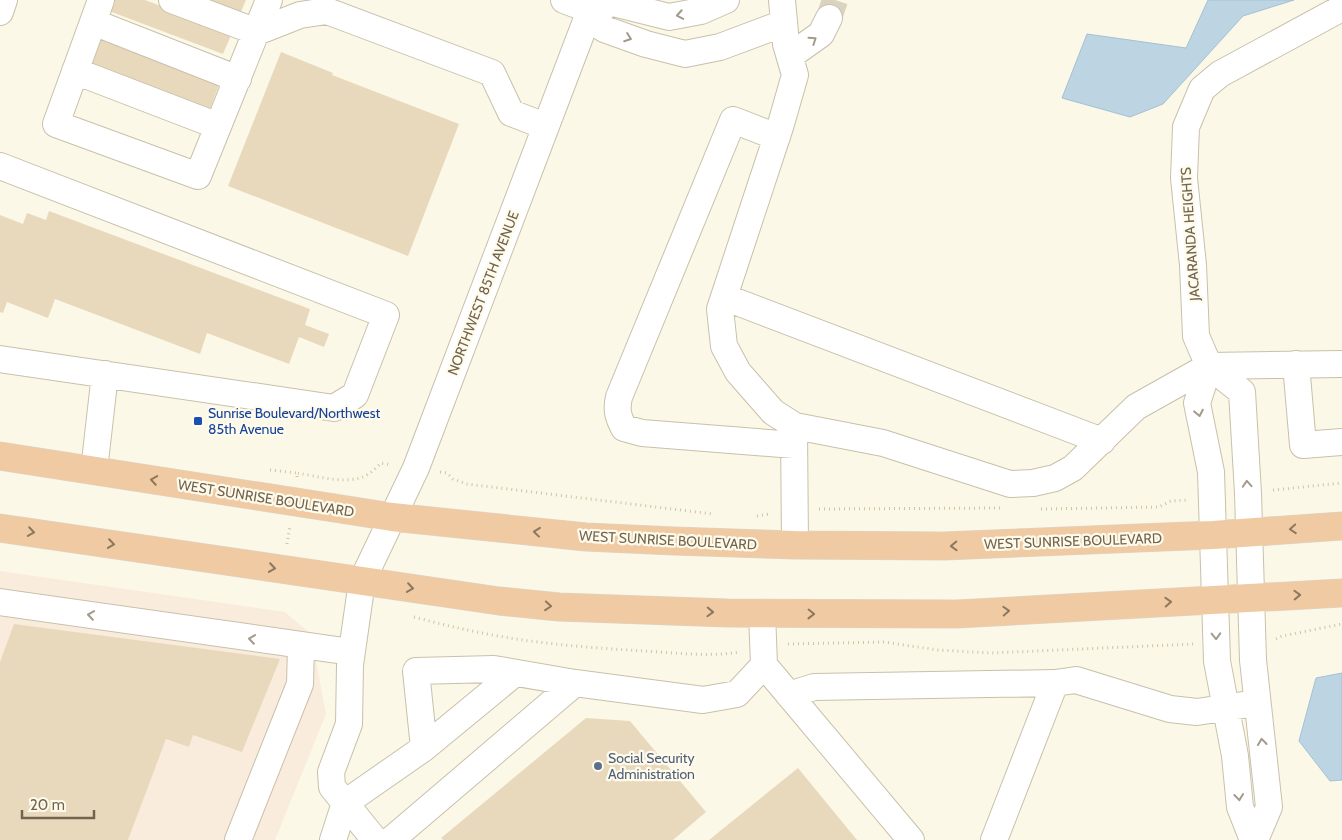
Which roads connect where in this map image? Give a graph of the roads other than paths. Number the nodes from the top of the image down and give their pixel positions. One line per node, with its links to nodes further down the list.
1 (4, 0): 11 (street)
2 (172, 0): 13 (street)
3 (269, 0): 13 (street)
4 (564, 0): 7 (street)
5 (726, 0): 7 (street, one-way to 7)
6 (329, 5): 13 (street); 18 (street)
7 (592, 5): 10 (street, one-way to 10); 18 (street, NORTHWEST 85TH AVENUE)
8 (1341, 6): 25 (street, JACARANDA HEIGHTS)
9 (97, 11): 15 (street); 16 (street)
10 (783, 11): 14 (street)
11 (0, 12)
12 (829, 18): 14 (street, one-way to 12)
13 (257, 32): 16 (street)
14 (790, 56): 19 (street)
15 (75, 71): 17 (street); 17 (street)
16 (238, 79): 17 (street)
17 (218, 126)
18 (545, 126): 32 (street, NORTHWEST 85TH AVENUE)
19 (777, 137): 21 (street); 27 (street)
20 (0, 166): 26 (street)
21 (724, 297): 27 (street); 28 (street)
22 (0, 359): 26 (street)
23 (1296, 364): 24 (street); 25 (street); 29 (street)
24 (1342, 364)
25 (1209, 366): 28 (street); 35 (street, JACARANDA HEIGHTS, one-way to 25); 36 (street, one-way to 36)
26 (105, 374): 31 (street)
27 (794, 436): 28 (street); 37 (street)
28 (1102, 441)
29 (1342, 442)
30 (0, 456): 31 (highway, WEST SUNRISE BOULEVARD)
31 (94, 470): 32 (highway, WEST SUNRISE BOULEVARD, one-way to 31)
32 (392, 517): 37 (highway, WEST SUNRISE BOULEVARD, one-way to 32); 38 (street, NORTHWEST 85TH AVENUE)
33 (1342, 526): 35 (highway, WEST SUNRISE BOULEVARD, one-way to 35)
34 (0, 528): 38 (highway, one-way to 38)
35 (1249, 532): 36 (highway, WEST SUNRISE BOULEVARD); 40 (street, JACARANDA HEIGHTS)
36 (1213, 535): 37 (highway, WEST SUNRISE BOULEVARD, one-way to 37); 41 (street)
37 (795, 545)
38 (362, 581): 43 (highway, one-way to 43); 45 (street, NORTHWEST 85TH AVENUE)
39 (1342, 593): 40 (highway, one-way to 39)
40 (1252, 597): 41 (highway); 51 (street, JACARANDA HEIGHTS)
41 (1215, 599): 43 (highway, one-way to 41); 52 (street, one-way to 52)
42 (0, 602): 44 (street, one-way to 42)
43 (762, 614): 46 (street)
44 (300, 646): 45 (street); 55 (street)
45 (351, 652): 54 (street, NORTHWEST 85TH AVENUE)
46 (764, 665): 48 (street); 50 (street)
47 (516, 673): 48 (street); 53 (street); 53 (street)
48 (575, 683): 58 (street)
49 (1055, 683): 50 (street); 52 (street); 60 (street)
50 (789, 695): 59 (street)
51 (1258, 702): 52 (street); 61 (street, JACARANDA HEIGHTS, one-way to 51)
52 (1225, 708): 61 (street, one-way to 61)
53 (424, 748): 54 (street)
54 (345, 803): 56 (street); 57 (street, NORTHWEST 85TH AVENUE)
55 (240, 839)
56 (333, 840)
57 (375, 840)
58 (391, 840)
59 (911, 840)
60 (994, 840)
61 (1254, 840)

